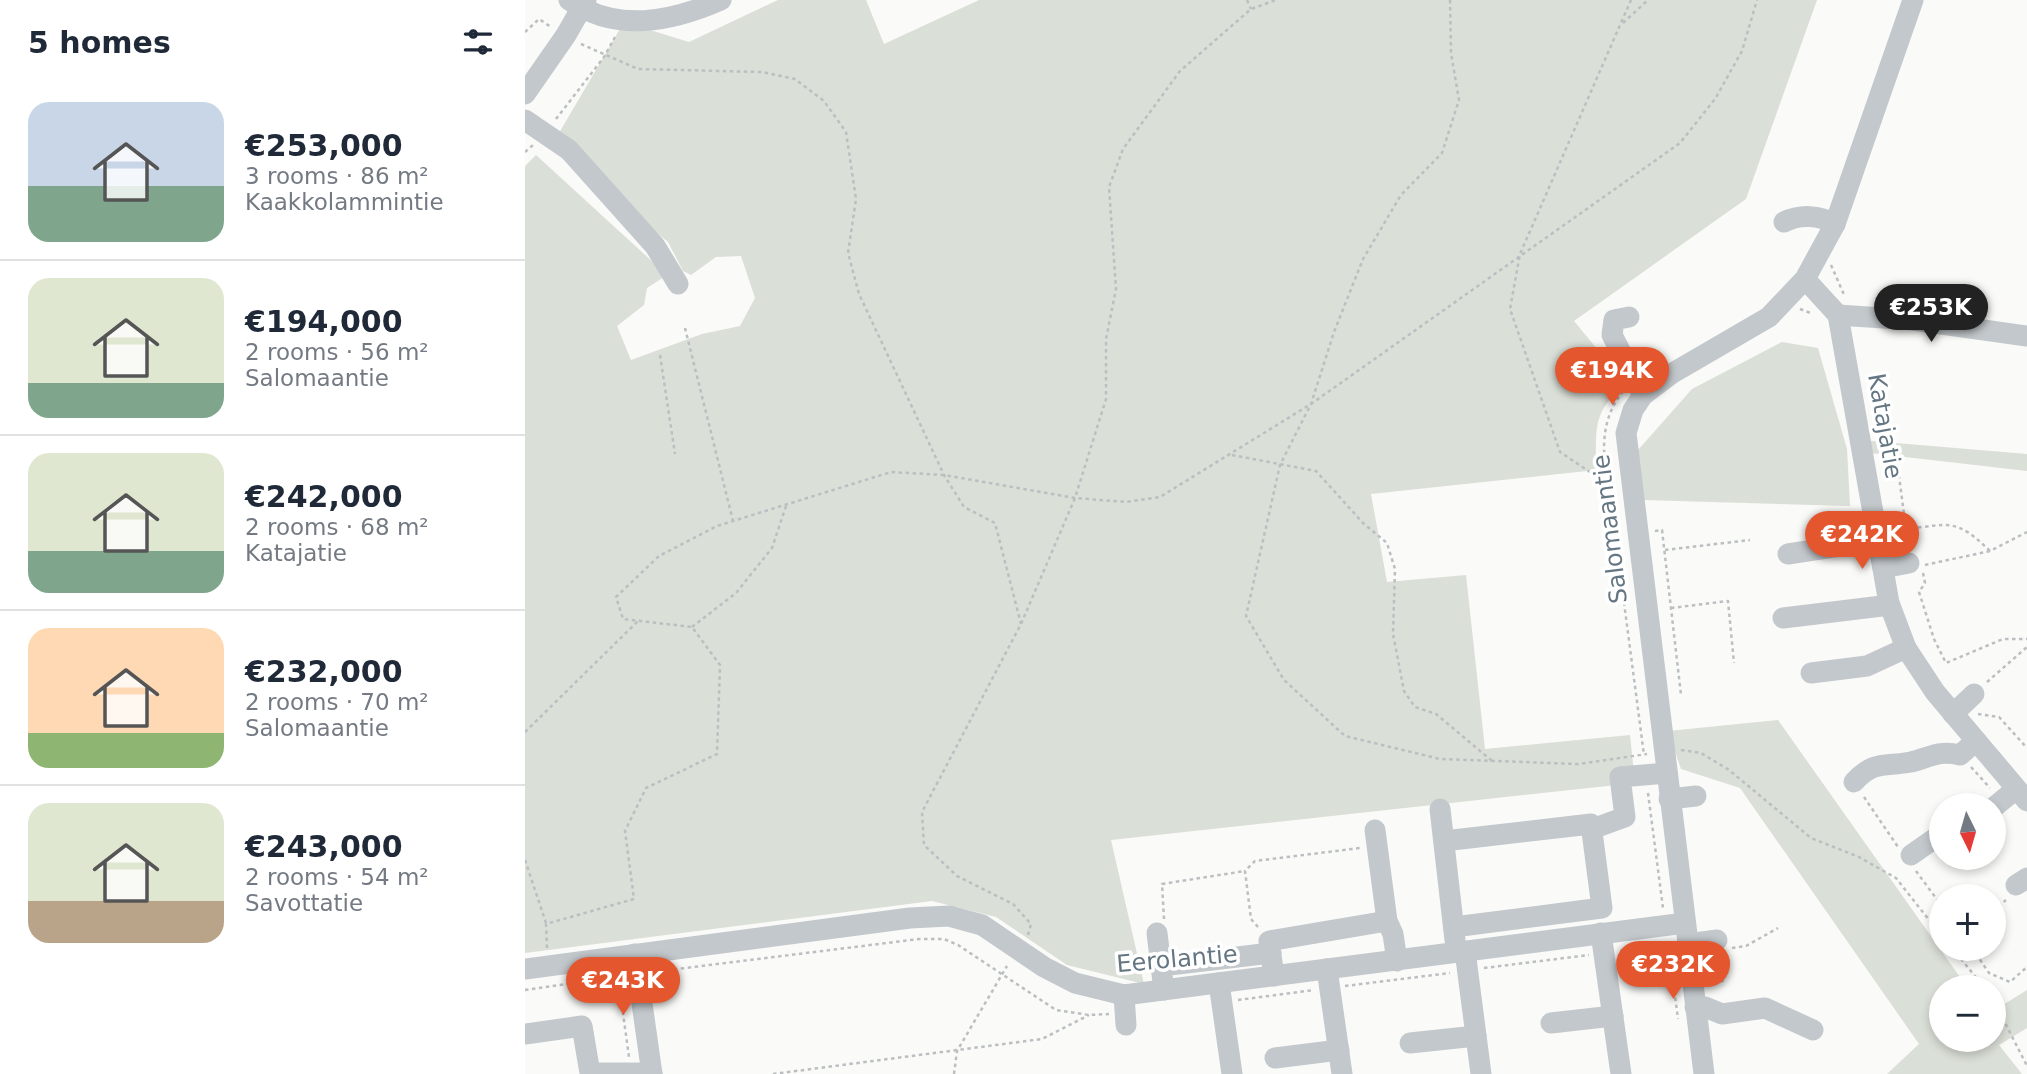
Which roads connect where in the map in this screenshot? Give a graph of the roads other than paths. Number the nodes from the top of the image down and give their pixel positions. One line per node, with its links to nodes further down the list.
1 (721, 0): 3 (street)
2 (1913, 0): 7 (street, Salomaantie)
3 (578, 3): 4 (street)
4 (525, 94)
5 (525, 120): 9 (street)
6 (1784, 222): 7 (street)
7 (1835, 224): 8 (street, Salomaantie)
8 (1805, 279): 10 (street); 13 (street, Salomaantie)
9 (678, 284)
10 (1838, 315): 12 (street); 14 (street, Katajatie)
11 (1629, 317): 13 (street)
12 (2027, 336)
13 (1639, 386): 23 (street, Salomaantie)
14 (1878, 540): 15 (street); 17 (street, Katajatie)
15 (1788, 554)
16 (1909, 563): 17 (street)
17 (1883, 568): 18 (street, Katajatie)
18 (1889, 603): 19 (street); 20 (street, Katajatie)
19 (1783, 618)
20 (1906, 648): 21 (street); 22 (street, Katajatie)
21 (1811, 673)
22 (1968, 748): 24 (street); 27 (street, Katajatie)
23 (1655, 763): 26 (street, Salomaantie); 29 (street)
24 (1854, 782)
25 (1696, 796): 26 (street)
26 (1669, 799): 37 (street, Salomaantie)
27 (2009, 800)
28 (1440, 809): 31 (street)
29 (1592, 829): 31 (street); 34 (street)
30 (1376, 838): 35 (street)
31 (1444, 841): 36 (street)
32 (1929, 842): 33 (street)
33 (1911, 855)
34 (1602, 908): 36 (street); 39 (street)
35 (1387, 922): 41 (street); 44 (street)
36 (1454, 927): 42 (street)
37 (1679, 931): 39 (street, Eerolantie); 40 (street, Eerolantie); 52 (street, Salomaantie)
38 (1157, 933): 45 (street)
39 (1603, 933): 42 (street, Eerolantie); 53 (street)
40 (1718, 945)
41 (1270, 947): 45 (street); 48 (street)
42 (1461, 952): 44 (street, Eerolantie); 58 (street)
43 (635, 954): 46 (street, Eerolantie); 51 (street, Eerolantie); 62 (street)
44 (1397, 961): 47 (street, Eerolantie)
45 (1161, 967): 50 (street)
46 (525, 969)
47 (1327, 969): 48 (street, Eerolantie); 60 (street)
48 (1274, 976): 49 (street, Eerolantie)
49 (1219, 983): 50 (street, Eerolantie); 63 (street)
50 (1164, 990): 51 (street, Eerolantie)
51 (1124, 995): 55 (street)
52 (1695, 1007): 56 (street); 67 (street, Salomaantie)
53 (1613, 1016): 54 (street); 66 (street)
54 (1552, 1023)
55 (1126, 1025)
56 (1813, 1030)
57 (525, 1034): 62 (street)
58 (1476, 1036): 59 (street); 65 (street)
59 (1410, 1044)
60 (1339, 1050): 61 (street); 64 (street)
61 (1275, 1058)
62 (645, 1073)
63 (1232, 1074)
64 (1342, 1074)
65 (1481, 1074)
66 (1621, 1074)
67 (1704, 1074)

